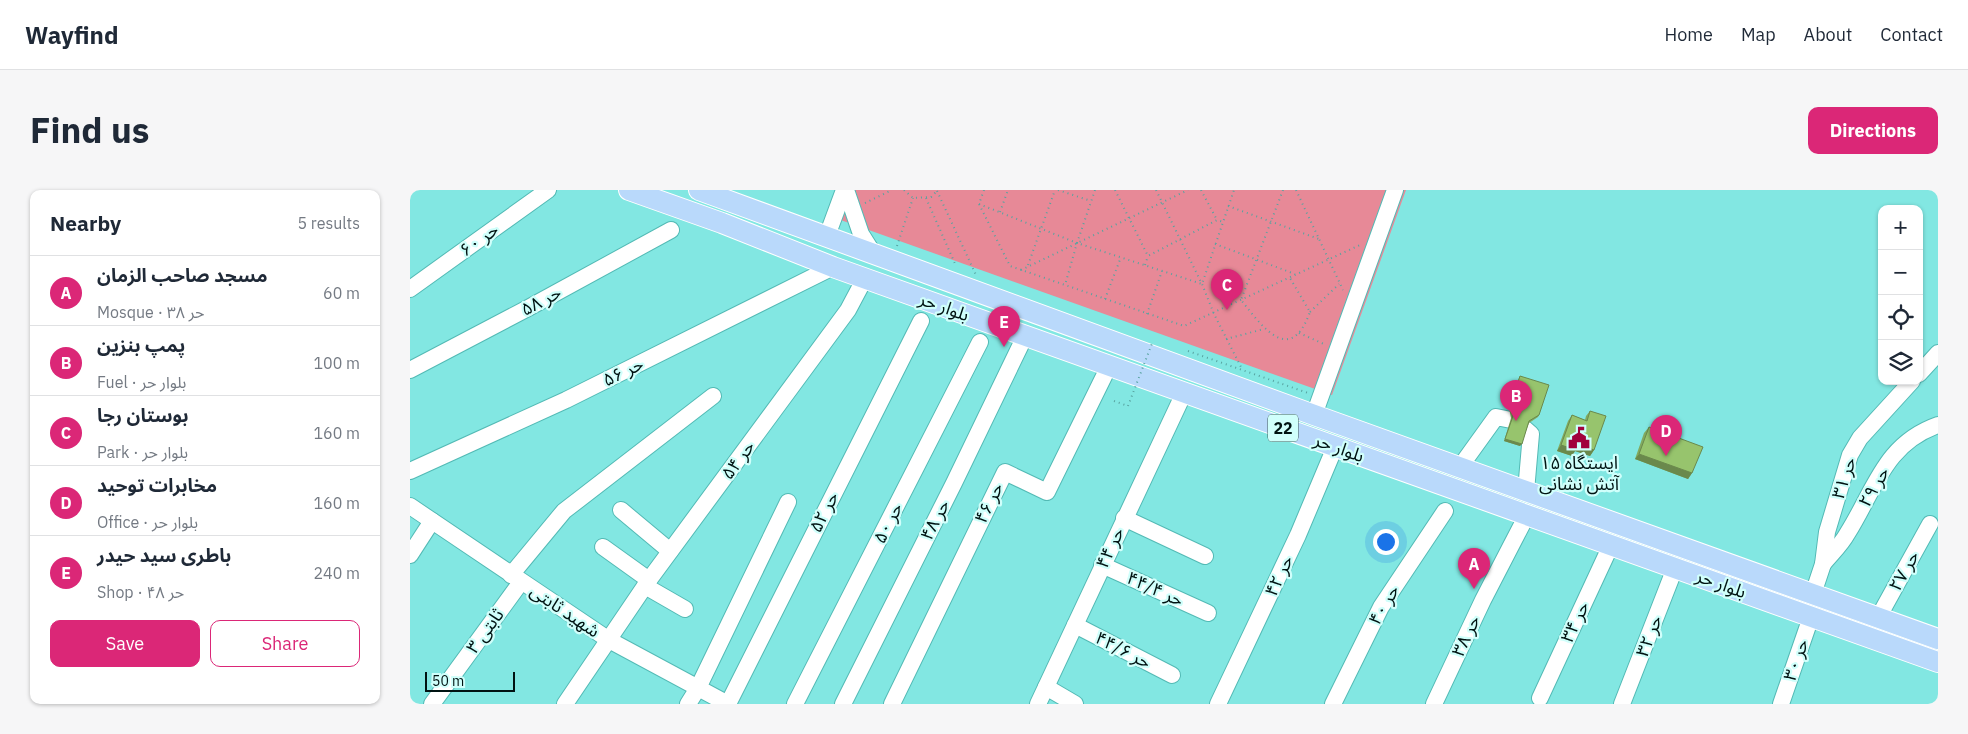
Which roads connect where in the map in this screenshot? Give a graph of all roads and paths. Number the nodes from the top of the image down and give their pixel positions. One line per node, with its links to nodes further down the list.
1 (548, 190): 61 (street, حر ۶۰)
2 (629, 190): 33 (main road, بلوار حر / 22)
3 (699, 190): 22 (main road, بلوار حر / 22)
4 (845, 190): 27 (street); 36 (street)
5 (892, 190): 27 (path)
6 (904, 190): 20 (path)
7 (937, 190): 21 (path); 55 (path)
8 (984, 190): 25 (path)
9 (1008, 190): 28 (path)
10 (1057, 190): 23 (path); 34 (path)
11 (1095, 190): 23 (path)
12 (1115, 190): 29 (path)
13 (1156, 190): 24 (path)
14 (1188, 190): 24 (path)
15 (1201, 190): 30 (path)
16 (1234, 190): 26 (path)
17 (1283, 190): 32 (path)
18 (1296, 190): 39 (path)
19 (1395, 190): 37 (street)
20 (913, 198): 21 (path); 42 (path)
21 (926, 198): 51 (path)
22 (730, 201): 33 (main road); 36 (main road, بلوار حر / 22)
23 (1091, 202): 40 (path)
24 (1162, 202): 29 (path); 38 (path)
25 (979, 204): 28 (path); 52 (path)
26 (1228, 206): 31 (path); 32 (path)
27 (852, 209): 43 (street)
28 (1000, 212): 34 (path)
29 (1129, 218): 40 (path); 44 (path)
30 (1217, 220): 31 (path); 38 (path)
31 (1223, 222): 41 (path)
32 (1271, 222): 39 (path); 47 (path)
33 (722, 223): 50 (main road, بلوار حر / 22)
34 (1042, 229): 40 (path); 49 (path)
35 (670, 230): 79 (street, حر ۵۸)
36 (827, 236): 43 (main road, بلوار حر / 22)
37 (1378, 236): 46 (path); 64 (street)
38 (1180, 239): 44 (path); 59 (path)
39 (1319, 239): 46 (path)
40 (1077, 243): 45 (path); 49 (path); 60 (path)
41 (1216, 244): 47 (path); 59 (path)
42 (897, 247)
43 (873, 253): 85 (main road, بلوار حر / 22)
44 (1148, 256): 48 (path)
45 (1121, 258): 48 (path); 62 (path)
46 (1328, 259): 54 (path); 58 (path)
47 (1256, 260): 54 (path); 63 (path)
48 (1145, 265): 53 (path)
49 (1028, 266): 52 (path)
50 (833, 267): 57 (main road, بلوار حر / 22); 89 (street, حر ۵۶)
51 (956, 268)
52 (1021, 270): 60 (path)
53 (1162, 272): 59 (path); 66 (path)
54 (1296, 274): 56 (path)
55 (976, 275)
56 (1290, 277): 63 (path); 65 (path)
57 (864, 278): 71 (main road, بلوار حر / 22); 101 (street, حر ۵۴)
58 (1340, 283): 64 (path); 65 (path)
59 (1202, 284): 67 (path)
60 (1065, 285): 62 (path)
61 (410, 289)
62 (1105, 299): 66 (path)
63 (1241, 300): 67 (path); 69 (path)
64 (1351, 308): 75 (street)
65 (1310, 312): 70 (path)
66 (1147, 314): 67 (path)
67 (1214, 314): 72 (path)
68 (921, 321): 125 (street, حر ۵۲)
69 (1264, 329): 70 (path); 72 (path)
70 (1299, 334): 75 (path)
71 (1025, 336): 77 (main road, بلوار حر / 22); 127 (street, حر ۴۸)
72 (1226, 339): 78 (path)
73 (1154, 341): 84 (path, bridge)
74 (980, 342): 126 (street, حر ۵۰)
75 (1336, 349): 85 (street)
76 (1938, 353): 80 (street)
77 (1109, 366): 82 (main road, بلوار حر / 22); 128 (street, حر ۴۶)
78 (1242, 369)
79 (410, 370)
80 (1923, 370)
81 (1908, 385): 104 (street, حر ۳۱)
82 (1184, 393): 87 (main road, بلوار حر / 22); 96 (street, حر ۴۴)
83 (713, 396): 107 (street, ثابتی ۳)
84 (1114, 401)
85 (1314, 415): 88 (main road, بلوار حر / 22)
86 (1934, 430): 104 (street, حر ۲۹)
87 (1335, 447): 95 (main road, بلوار حر / 22); 131 (street, حر ۴۲)
88 (1460, 467): 90 (main road, بلوار حر / 22); 90 (street)
89 (410, 471)
90 (1526, 491): 109 (main road, بلوار حر / 22)
91 (788, 502): 120 (street)
92 (410, 506): 97 (street, شهید ثابتی)
93 (621, 510): 101 (street)
94 (1445, 511): 132 (street, حر ۴۰)
95 (1527, 515): 99 (main road, بلوار حر / 22); 133 (street, حر ۳۸)
96 (1124, 518): 103 (street); 105 (street, حر ۴۴)
97 (432, 521): 102 (street); 107 (street, شهید ثابتی)
98 (1930, 524): 113 (street, حر ۲۷)
99 (1611, 545): 106 (main road, بلوار حر / 22); 121 (street, حر ۳۴)
100 (603, 547): 108 (street)
101 (670, 551): 108 (street, حر ۵۴)
102 (410, 555)
103 (1205, 556)
104 (1823, 564): 109 (street, حر ۳۱)
105 (1102, 565): 111 (street, حر ۴۴/۴); 114 (street, حر ۴۴)
106 (1675, 568): 112 (main road, بلوار حر / 22); 134 (street, حر ۳۲)
107 (516, 578): 116 (street, شهید ثابتی); 122 (street, ثابتی ۳)
108 (647, 583): 110 (street); 116 (street, حر ۵۴)
109 (1813, 594): 113 (main road, بلوار حر / 22)
110 (685, 609)
111 (1208, 613)
112 (1811, 617): 117 (main road, بلوار حر / 22); 135 (street, حر ۳۰)
113 (1878, 618): 115 (main road, بلوار حر / 22)
114 (1074, 625): 118 (street, حر ۴۴/۶); 119 (street, حر ۴۴)
115 (1938, 639)
116 (609, 640): 120 (street, شهید ثابتی); 123 (street, حر ۵۴)
117 (1938, 662)
118 (1172, 675)
119 (1046, 687): 129 (street, حر ۴۴); 130 (street)
120 (698, 688): 124 (street); 125 (street, شهید ثابتی)
121 (1540, 698)
122 (432, 704)
123 (565, 704)
124 (688, 704)
125 (728, 704)
126 (795, 704)
127 (843, 704)
128 (892, 704)
129 (1038, 704)
130 (1075, 704)
131 (1218, 704)
132 (1333, 704)
133 (1434, 704)
134 (1622, 704)
135 (1781, 704)

